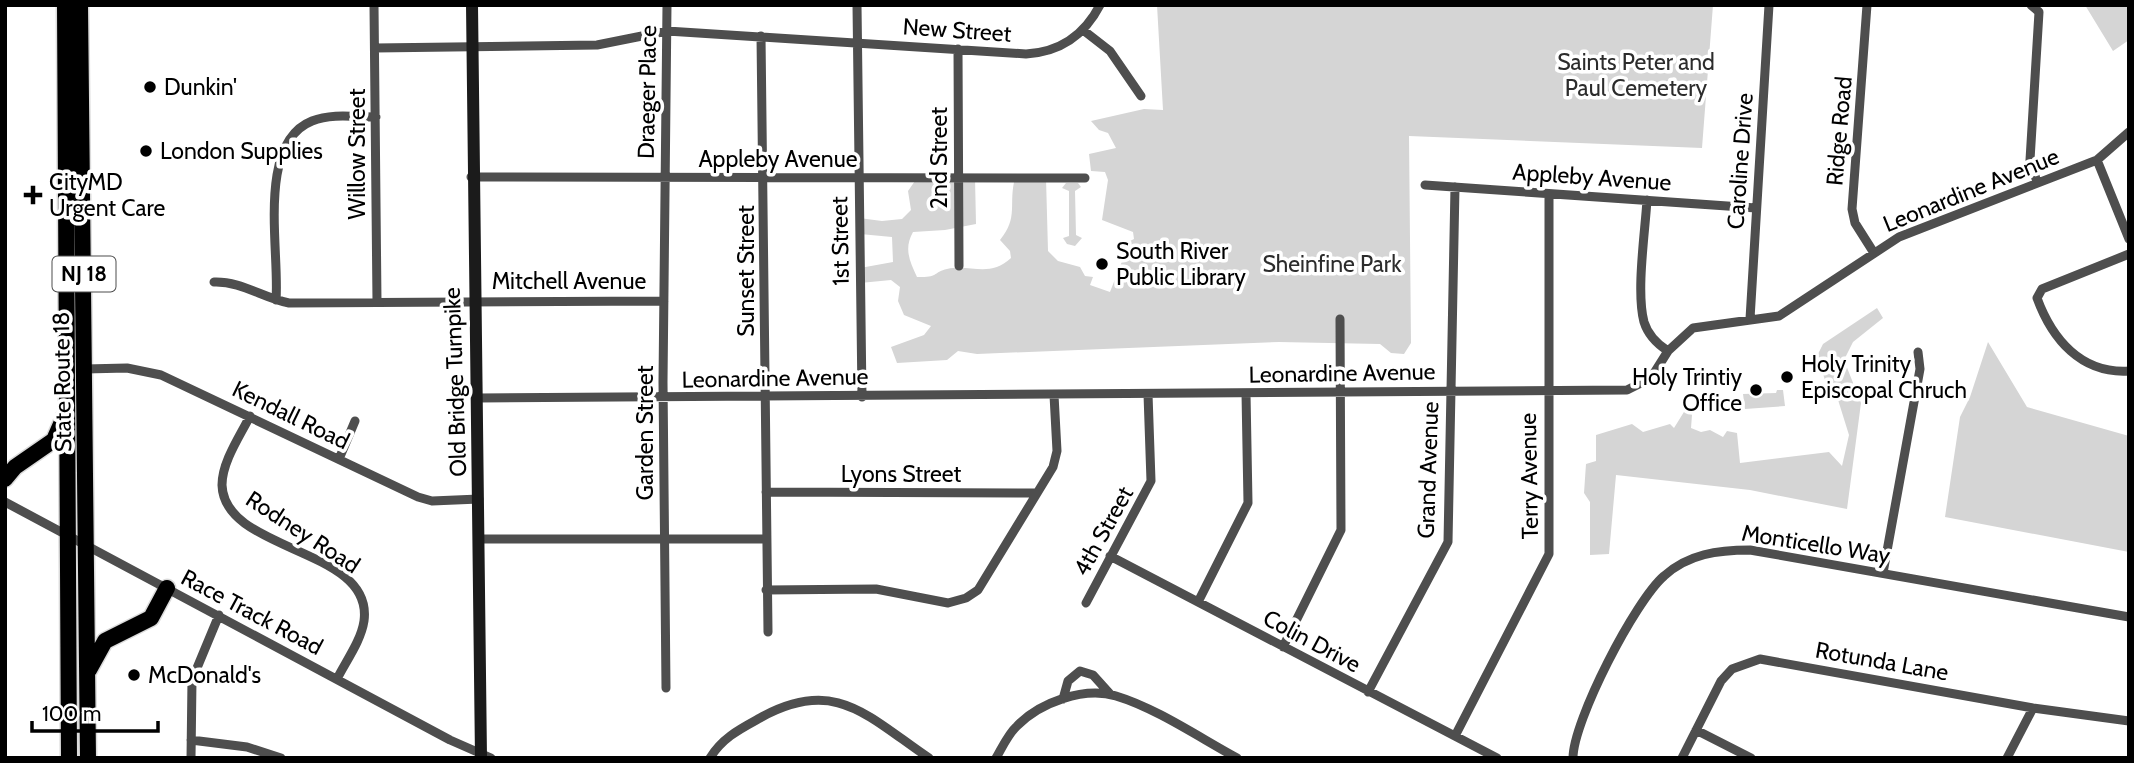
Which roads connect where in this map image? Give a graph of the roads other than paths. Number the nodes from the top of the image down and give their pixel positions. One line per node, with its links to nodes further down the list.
1 (65, 5): 59 (highway, State Route 18 / NJ 18)
2 (80, 5): 47 (highway, State Route 18 / NJ 18)
3 (374, 5): 16 (street, Willow Street)
4 (472, 5): 15 (street, Old Bridge Turnpike)
5 (667, 5): 12 (street, Draeger Place)
6 (857, 5): 14 (street, 1st Street)
7 (1100, 5): 11 (street, New Street)
8 (1769, 5): 33 (street, Caroline Drive)
9 (1867, 5): 35 (street, Ridge Road)
10 (2035, 8): 28 (street)
11 (1083, 30): 17 (street, New Street); 18 (street)
12 (667, 31): 13 (street, New Street); 15 (street, New Street); 27 (street, Draeger Place)
13 (761, 36): 14 (street, New Street); 23 (street, Sunset Street)
14 (857, 43): 17 (street, New Street); 24 (street, 1st Street)
15 (472, 46): 16 (street, New Street); 22 (street, Old Bridge Turnpike)
16 (375, 48): 19 (street, Willow Street)
17 (958, 49): 25 (street, 2nd Street)
18 (1141, 96)
19 (376, 117): 39 (street); 42 (street, Willow Street)
20 (2129, 132): 21 (street, Leonardine Avenue)
21 (2097, 160): 28 (street, Leonardine Avenue); 34 (street)
22 (471, 177): 27 (street, Appleby Avenue); 40 (street, Old Bridge Turnpike)
23 (765, 178): 24 (street, Appleby Avenue); 27 (street, Appleby Avenue); 58 (street, Sunset Street)
24 (859, 178): 25 (street, Appleby Avenue); 55 (street, 1st Street)
25 (958, 178): 26 (street, Appleby Avenue); 37 (street, 2nd Street)
26 (1085, 178)
27 (665, 179): 41 (street, Garden Street)
28 (2037, 182): 35 (street, Leonardine Avenue)
29 (1425, 185): 30 (street, Appleby Avenue)
30 (1455, 187): 31 (street, Appleby Avenue); 49 (street, Grand Avenue)
31 (1549, 194): 32 (street, Appleby Avenue); 51 (street, Terry Avenue)
32 (1647, 200): 33 (street, Appleby Avenue); 45 (street)
33 (1756, 208): 44 (street, Caroline Drive)
34 (2129, 239)
35 (1874, 254): 44 (street, Leonardine Avenue)
36 (2129, 254): 48 (street)
37 (959, 267)
38 (214, 282): 39 (street, Mitchell Avenue)
39 (276, 300): 42 (street, Mitchell Avenue)
40 (473, 300): 41 (street, Mitchell Avenue); 42 (street, Mitchell Avenue); 56 (street, Old Bridge Turnpike)
41 (664, 301): 57 (street, Garden Street)
42 (377, 302)
43 (1340, 318): 50 (street)
44 (1750, 319): 45 (street, Leonardine Avenue)
45 (1668, 351): 51 (street, Leonardine Avenue)
46 (1918, 352): 74 (street)
47 (85, 369): 60 (street, Kendall Road); 72 (highway, State Route 18 / NJ 18)
48 (2129, 371)
49 (1449, 391): 50 (street, Leonardine Avenue); 51 (street, Leonardine Avenue); 86 (street, Grand Avenue)
50 (1341, 392): 52 (street, Leonardine Avenue); 82 (street)
51 (1547, 392): 92 (street, Terry Avenue)
52 (1245, 393): 53 (street, Leonardine Avenue); 77 (street)
53 (1148, 394): 54 (street, Leonardine Avenue); 73 (street, 4th Street)
54 (1054, 395): 55 (street, Leonardine Avenue); 65 (street)
55 (862, 397): 58 (street, Leonardine Avenue)
56 (478, 398): 57 (street, Leonardine Avenue); 66 (street, Old Bridge Turnpike)
57 (663, 398): 58 (street, Leonardine Avenue); 71 (street, Garden Street)
58 (766, 398): 64 (street, Sunset Street)
59 (68, 409): 63 (highway); 68 (highway, State Route 18 / NJ 18)
60 (250, 416): 62 (street, Kendall Road); 84 (street, Rodney Road)
61 (355, 421): 62 (street)
62 (339, 459): 66 (street, Kendall Road)
63 (5, 479)
64 (766, 492): 65 (street, Lyons Street); 70 (street, Sunset Street)
65 (1037, 494): 76 (street)
66 (479, 499): 69 (street, Old Bridge Turnpike)
67 (5, 502): 68 (street, Race Track Road)
68 (68, 534): 72 (street, Race Track Road); 95 (highway, State Route 18 / NJ 18)
69 (480, 539): 71 (street); 94 (street, Old Bridge Turnpike)
70 (766, 539): 71 (street); 76 (street, Sunset Street)
71 (664, 540): 85 (street, Garden Street)
72 (87, 544): 75 (street, Race Track Road); 83 (highway, State Route 18 / NJ 18)
73 (1110, 556): 77 (street, Colin Drive); 78 (street, 4th Street)
74 (1883, 573): 80 (street, Monticello Way); 104 (street, Monticello Way)
75 (167, 588): 79 (street, Race Track Road); 83 (highway)
76 (766, 590): 81 (street, Sunset Street)
77 (1198, 602): 82 (street, Colin Drive)
78 (1086, 603)
79 (219, 615): 84 (street, Race Track Road); 93 (street)
80 (2129, 617)
81 (768, 632)
82 (1283, 647): 86 (street, Colin Drive)
83 (88, 672): 96 (highway, State Route 18 / NJ 18)
84 (337, 679): 94 (street, Race Track Road)
85 (666, 688)
86 (1368, 692): 92 (street, Colin Drive)
87 (1111, 695): 88 (street); 88 (street); 102 (street)
88 (1063, 699): 101 (street)
89 (2033, 708): 90 (street, Rotunda Lane); 91 (street, Rotunda Lane); 107 (street)
90 (2129, 721)
91 (1696, 730): 105 (street, Rotunda Lane); 106 (street)
92 (1455, 736): 103 (street, Colin Drive)
93 (191, 740): 97 (street); 98 (street)
94 (484, 757)
95 (69, 758)
96 (88, 758)
97 (191, 758)
98 (281, 758)
99 (710, 758): 100 (street)
100 (929, 758)
101 (996, 758)
102 (1237, 758)
103 (1497, 758)
104 (1573, 758)
105 (1682, 758)
106 (1751, 758)
107 (2007, 758)

